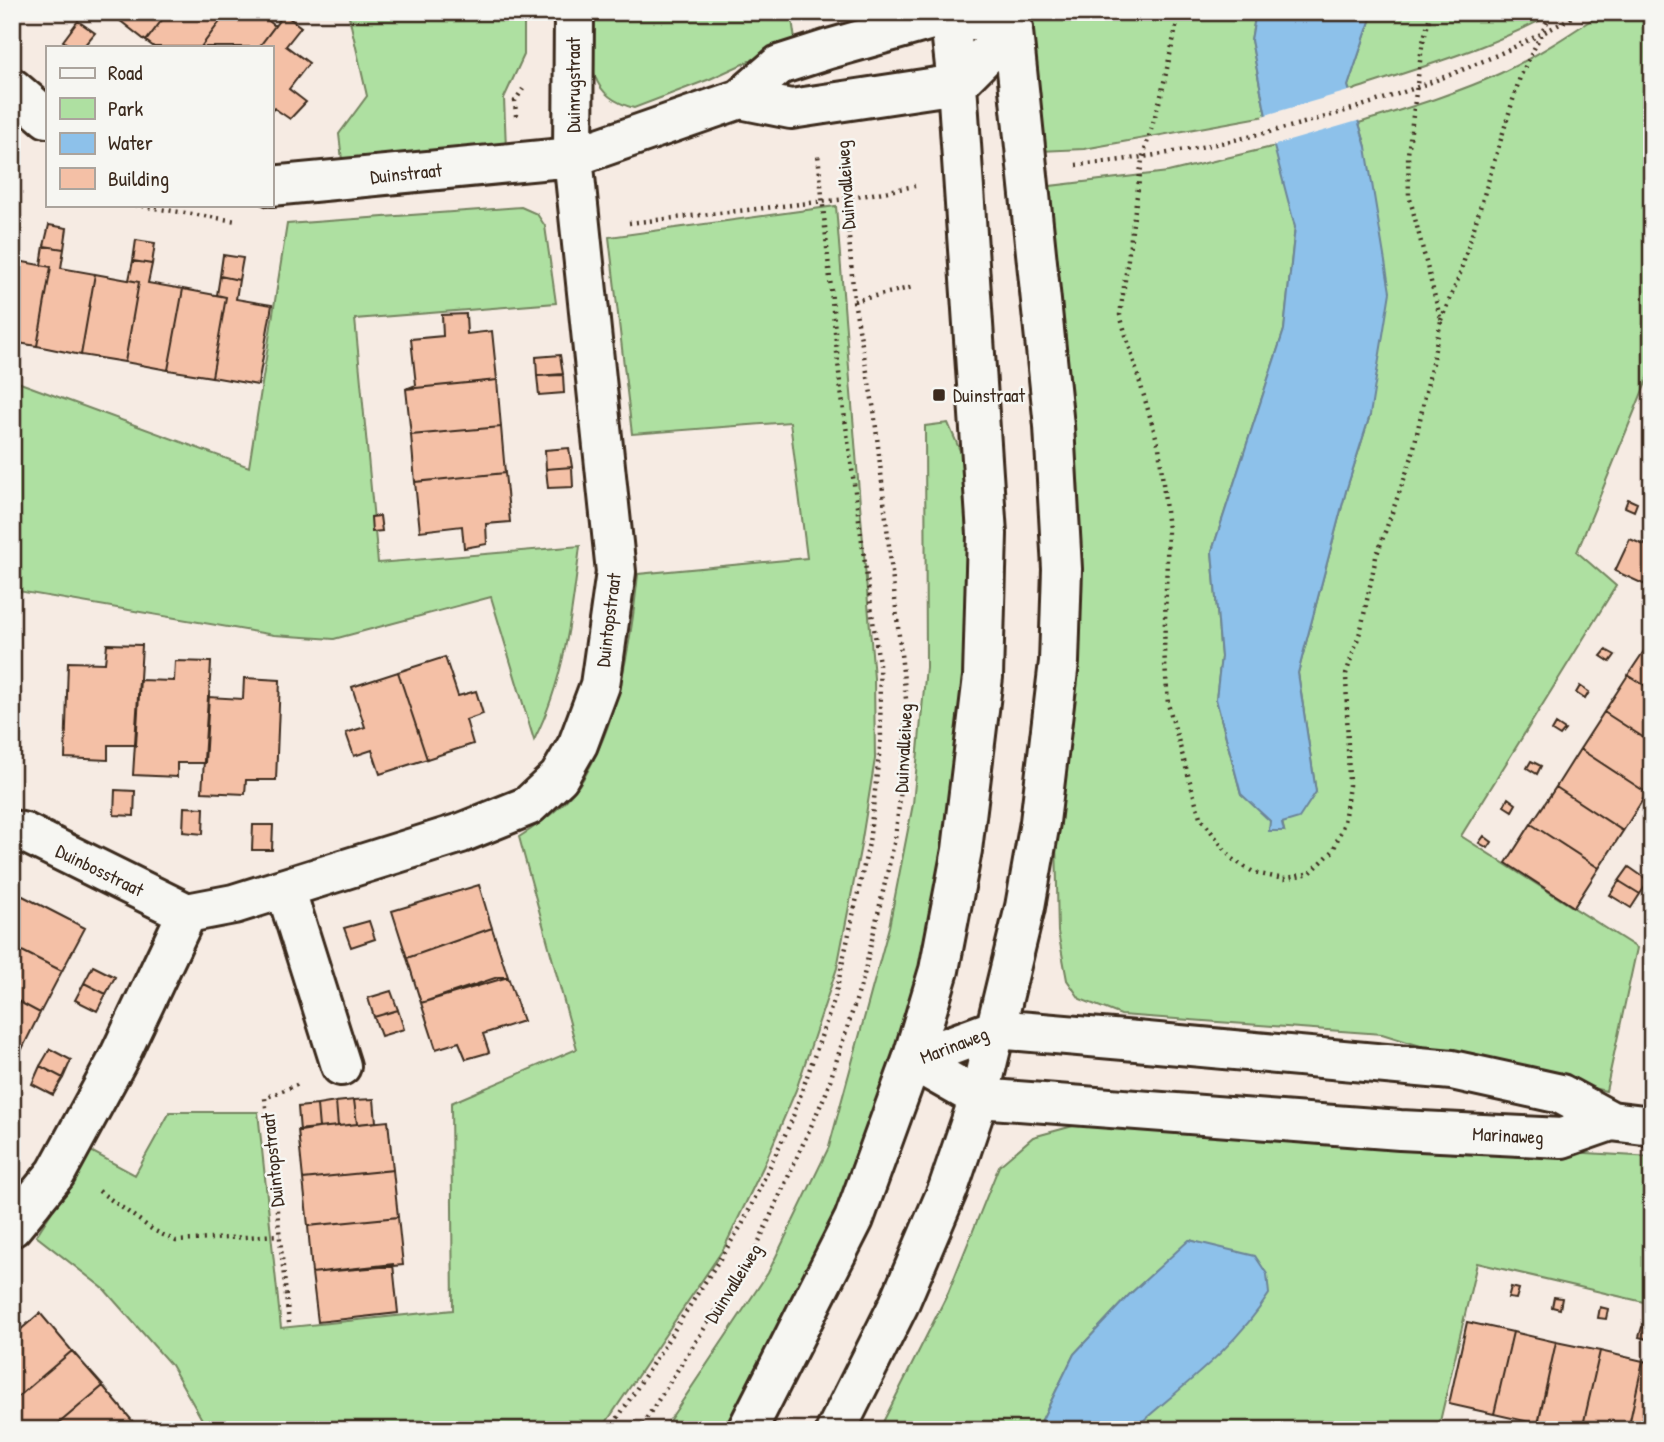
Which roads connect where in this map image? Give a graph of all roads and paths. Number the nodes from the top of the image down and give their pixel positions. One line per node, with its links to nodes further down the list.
1 (574, 12): 16 (street, Duinrugstraat)
2 (1176, 12): 22 (path)
3 (1432, 12): 10 (path)
4 (1552, 12): 8 (path)
5 (1581, 12): 8 (path)
6 (949, 14): 7 (street, Duinstraat); 9 (street); 12 (street, Duinstraat)
7 (1012, 20): 9 (street); 26 (street)
8 (1541, 36): 10 (path); 22 (path)
9 (957, 84): 13 (street); 27 (street)
10 (1416, 87): 15 (path); 22 (path)
11 (12, 88): 14 (street)
12 (740, 99): 13 (street); 16 (street, Duinstraat)
13 (821, 103): 18 (path, Duinvalleiweg); 36 (path)
14 (46, 117)
15 (1264, 132)
16 (573, 157): 17 (street, Duinstraat); 19 (street, Duintopstraat)
17 (273, 186)
18 (846, 199): 19 (path); 21 (path, Duinvalleiweg)
19 (582, 228): 24 (street, Duintopstraat)
20 (913, 286): 21 (path)
21 (854, 301): 37 (path, Duinvalleiweg)
22 (1440, 321)
23 (12, 830): 25 (street, Duinbosstraat)
24 (285, 888): 25 (street, Duintopstraat); 28 (street)
25 (187, 913): 32 (street)
26 (996, 1029): 27 (street, Marinaweg); 29 (street); 30 (street, Marinaweg)
27 (912, 1060): 29 (street, Marinaweg); 38 (street)
28 (341, 1066): 34 (path, Duintopstraat)
29 (979, 1098): 30 (street, Marinaweg); 39 (street)
30 (1611, 1121): 31 (street, Marinaweg)
31 (1652, 1126)
32 (56, 1173): 33 (street); 34 (path)
33 (12, 1227)
34 (280, 1236): 35 (path, Duintopstraat)
35 (289, 1323)
36 (610, 1430)
37 (639, 1430)
38 (747, 1430)
39 (836, 1430)

